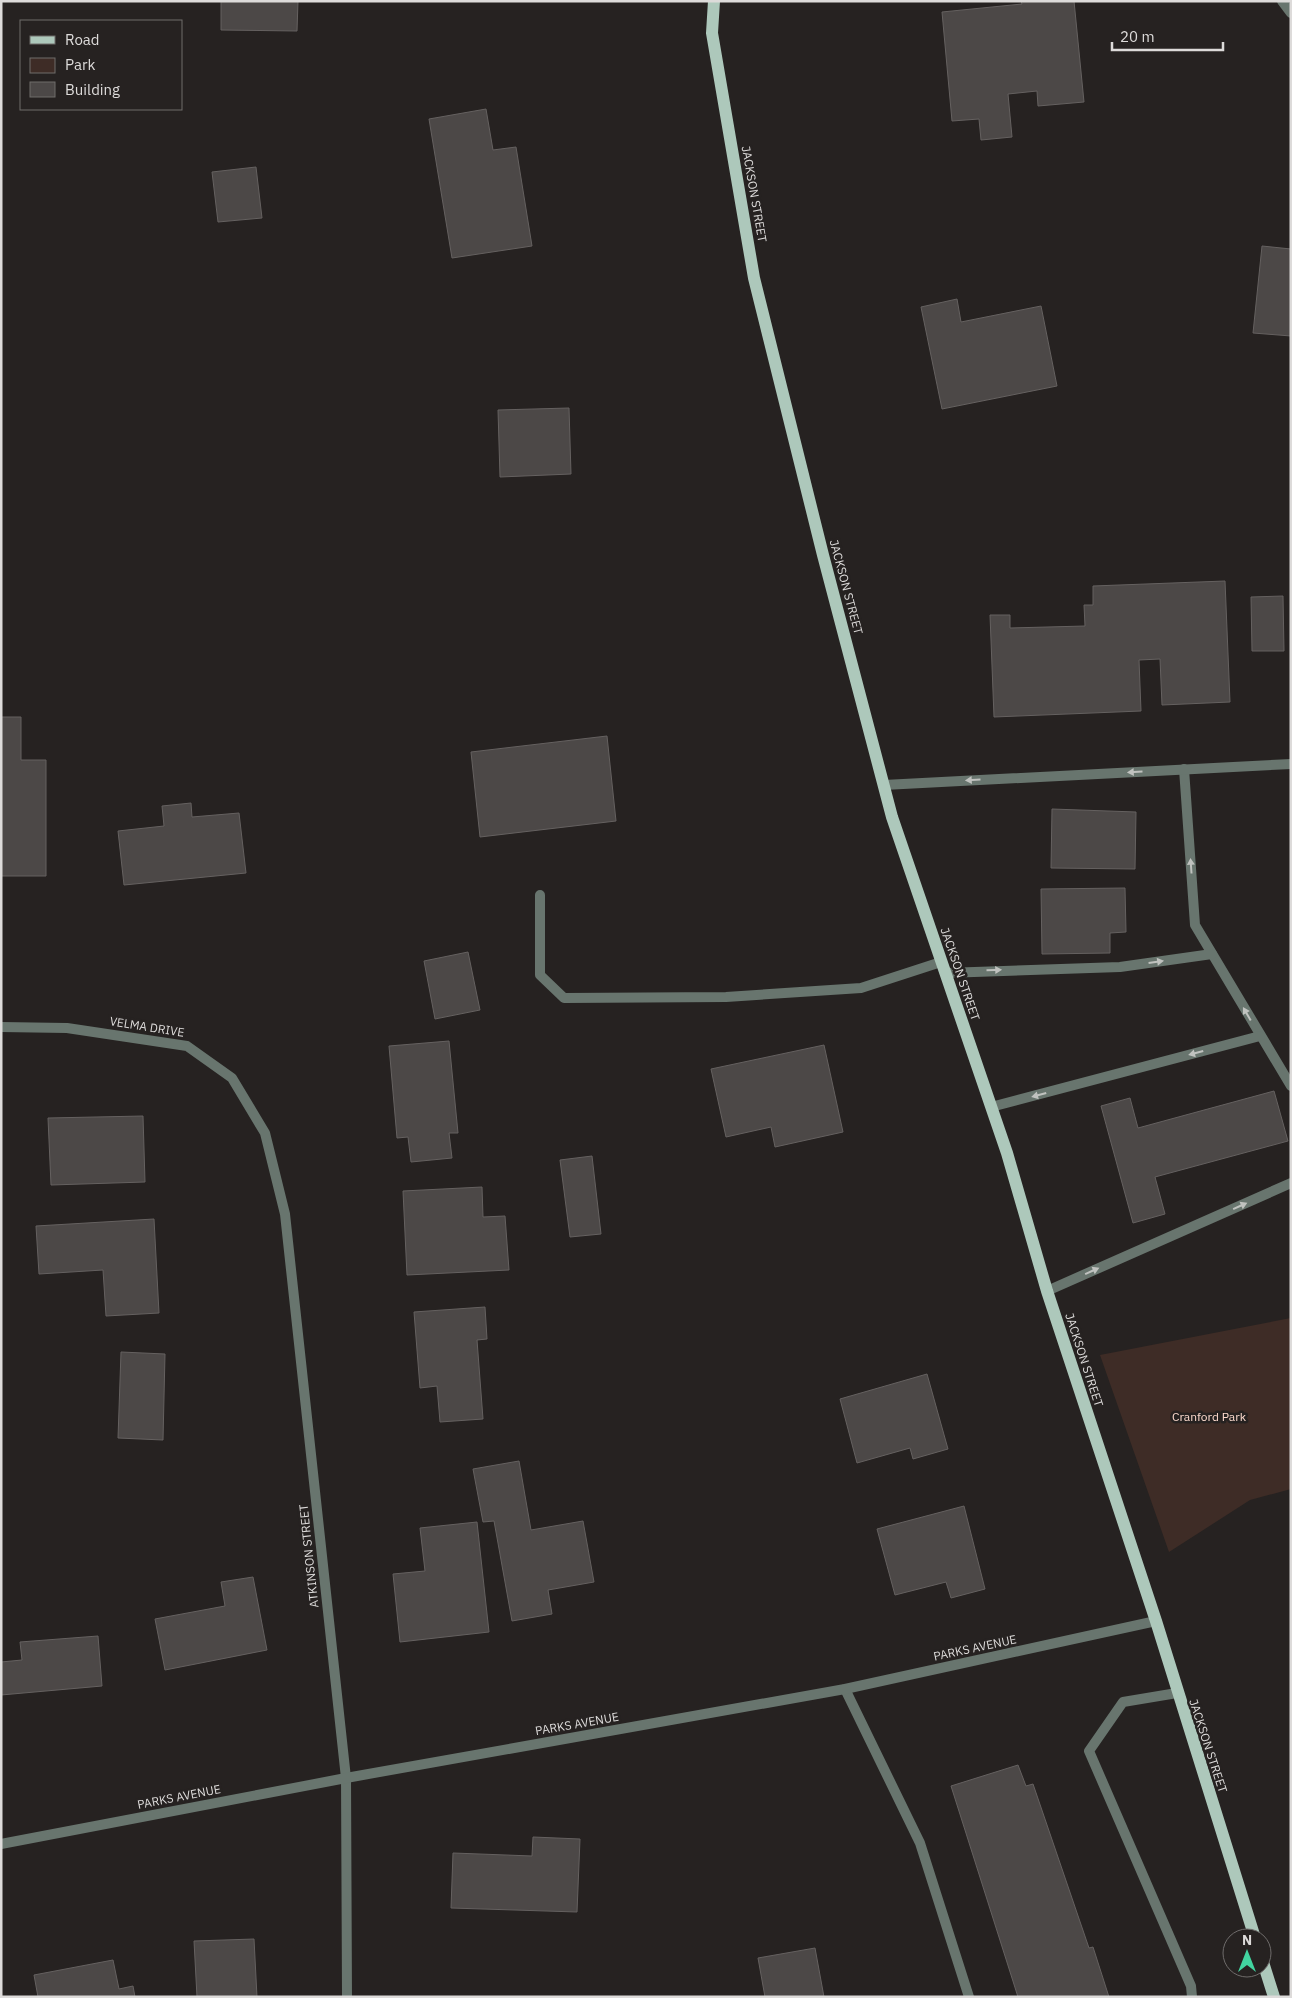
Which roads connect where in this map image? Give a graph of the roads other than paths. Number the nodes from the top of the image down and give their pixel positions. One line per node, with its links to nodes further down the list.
1 (714, 1): 6 (main road, JACKSON STREET)
2 (1282, 1): 3 (street)
3 (1291, 13)
4 (1291, 764): 5 (street)
5 (1184, 769): 6 (street, one-way to 6); 8 (street, one-way to 5)
6 (884, 785): 9 (main road, JACKSON STREET)
7 (540, 895): 9 (street)
8 (1212, 954): 9 (street, one-way to 8); 11 (street, one-way to 8)
9 (943, 967): 13 (main road, JACKSON STREET)
10 (1, 1027): 14 (street, VELMA DRIVE)
11 (1260, 1036): 12 (street); 13 (street, one-way to 13)
12 (1291, 1086)
13 (991, 1108): 16 (main road, JACKSON STREET)
14 (256, 1119): 20 (street, ATKINSON STREET)
15 (1291, 1183): 16 (street, one-way to 15)
16 (1047, 1291): 17 (main road, JACKSON STREET)
17 (1156, 1621): 18 (street, PARKS AVENUE); 19 (main road, JACKSON STREET)
18 (845, 1689): 20 (street, PARKS AVENUE); 25 (street)
19 (1177, 1693): 22 (main road, JACKSON STREET); 26 (street)
20 (346, 1778): 21 (street, PARKS AVENUE); 24 (street, ATKINSON STREET)
21 (1, 1844)
22 (1252, 1928)
23 (1268, 1978): 27 (main road)
24 (348, 1997)
25 (969, 1997)
26 (1192, 1997)
27 (1274, 1997)

